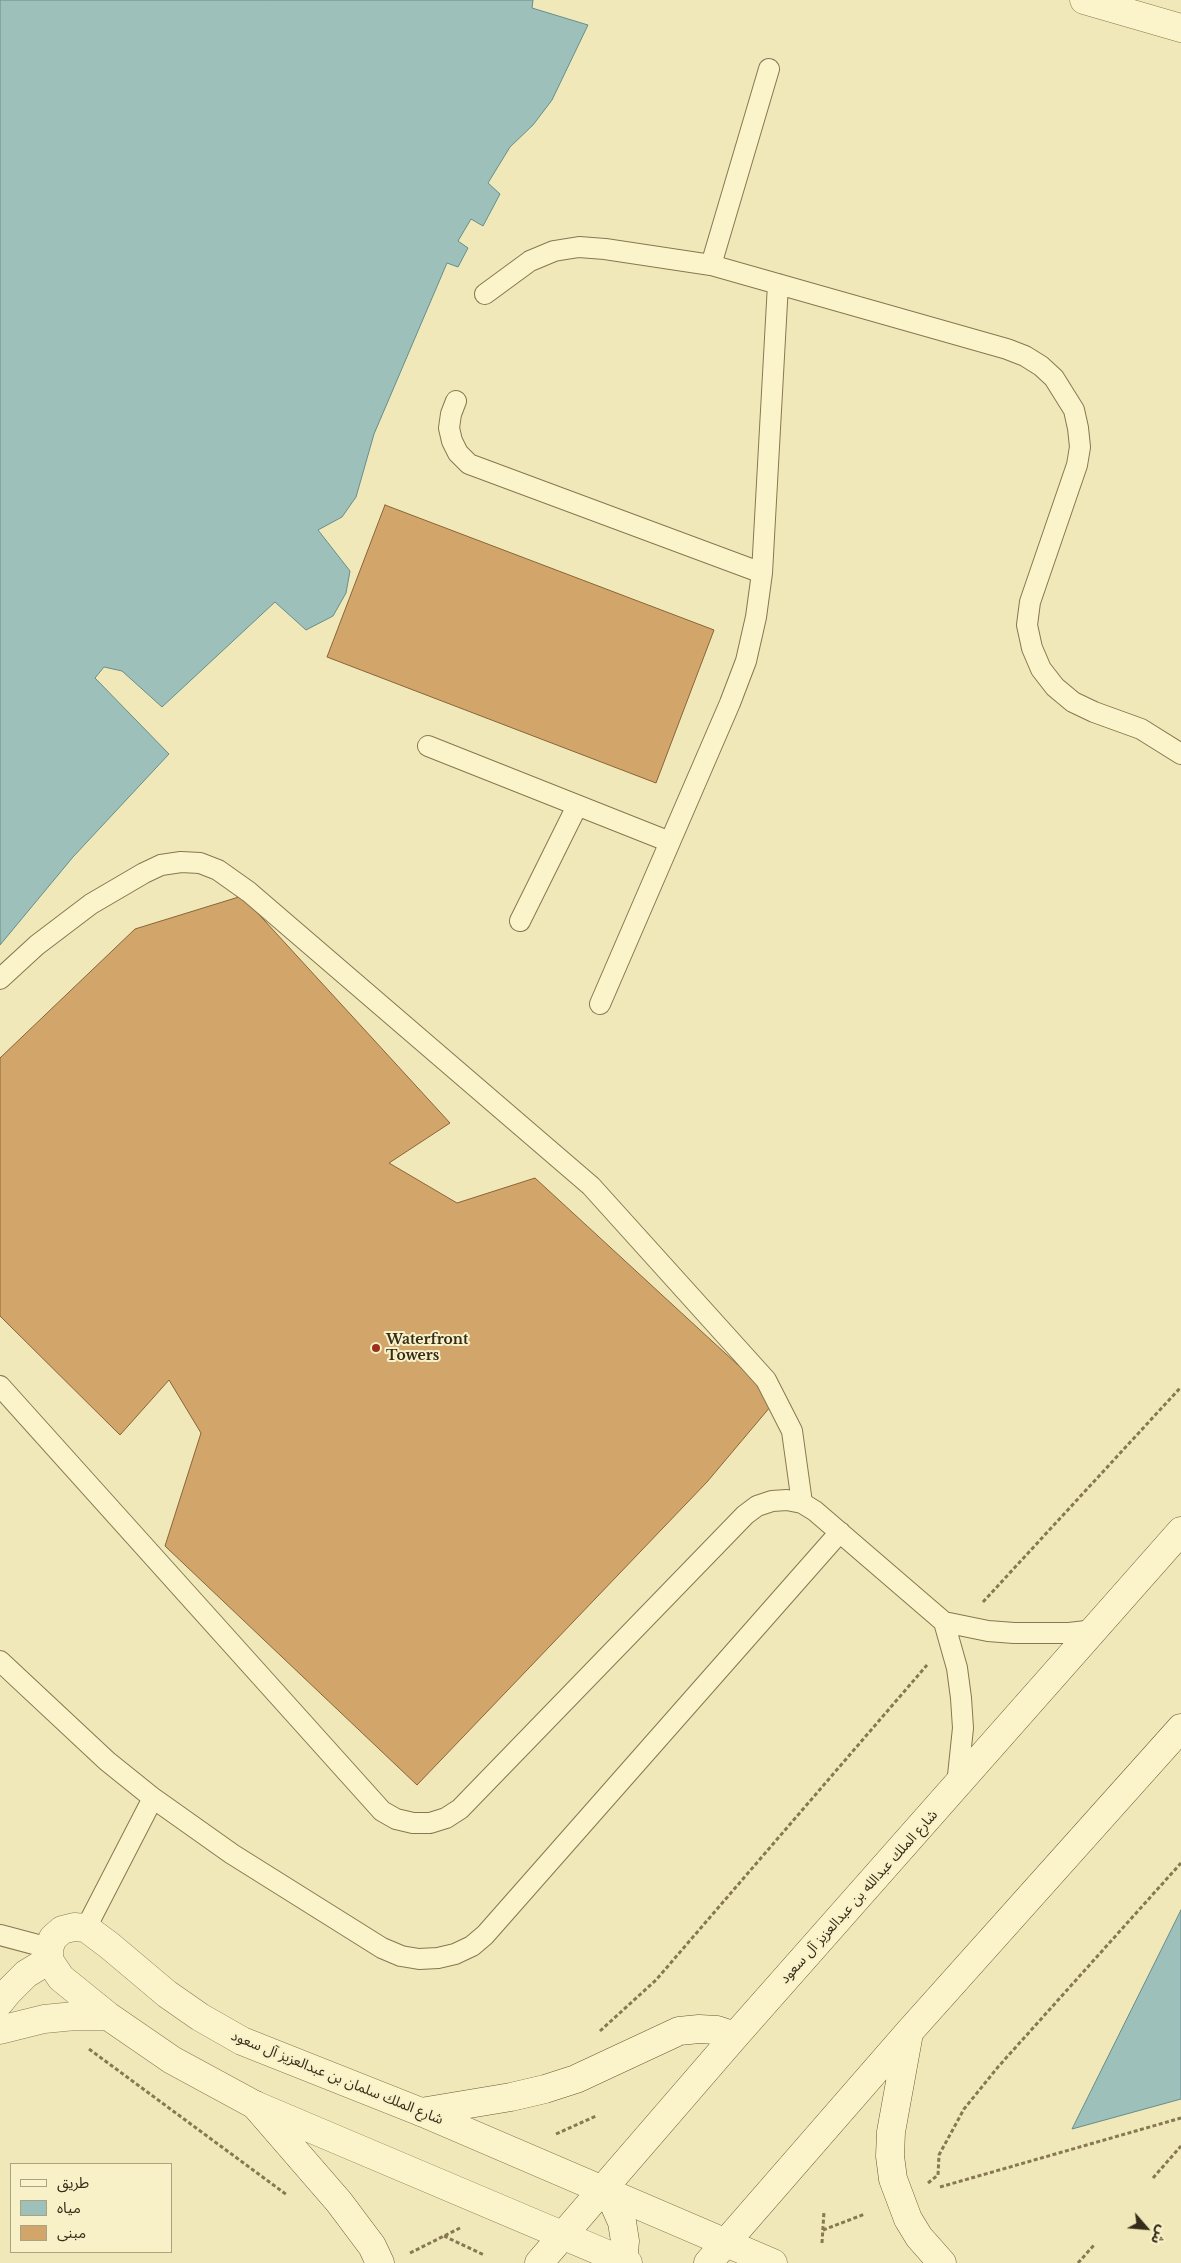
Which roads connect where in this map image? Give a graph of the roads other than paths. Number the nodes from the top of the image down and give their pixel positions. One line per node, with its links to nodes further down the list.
1 (1084, 0): 2 (main road)
2 (1181, 28)
3 (769, 69): 4 (lane)
4 (711, 264): 5 (lane); 6 (lane)
5 (778, 284): 8 (lane); 10 (lane)
6 (485, 294)
7 (456, 401): 8 (lane)
8 (762, 573): 12 (lane)
9 (428, 746): 11 (lane)
10 (1181, 754)
11 (577, 806): 12 (lane); 13 (lane)
12 (670, 842): 15 (lane)
13 (520, 921)
14 (0, 979): 17 (lane)
15 (600, 1004)
16 (0, 1386): 17 (lane)
17 (802, 1503): 19 (lane)
18 (1181, 1531): 21 (main road, شارع الملك عبدالله بن عبدالعزيز آل سعود)
19 (840, 1532): 20 (lane); 25 (lane)
20 (952, 1629): 21 (lane); 24 (lane)
21 (1095, 1630): 24 (main road, شارع الملك عبدالله بن عبدالعزيز آل سعود)
22 (0, 1661): 25 (lane)
23 (1181, 1728): 32 (main road)
24 (956, 1788): 33 (main road, شارع الملك عبدالله بن عبدالعزيز آل سعود)
25 (153, 1798): 26 (lane)
26 (86, 1928): 28 (main road); 35 (main road, شارع الملك سلمان بن عبدالعزيز آل سعود)
27 (0, 1935): 28 (lane)
28 (49, 1954): 29 (main road); 30 (main road)
29 (0, 2002)
30 (108, 2016): 31 (main road); 34 (main road)
31 (0, 2030)
32 (909, 2032): 38 (main road); 44 (main road)
33 (735, 2036): 35 (main road); 36 (main road, شارع الملك عبدالله بن عبدالعزيز آل سعود)
34 (255, 2105): 37 (main road); 39 (main road)
35 (422, 2112): 36 (main road, شارع الملك سلمان بن عبدالعزيز آل سعود)
36 (602, 2189): 37 (main road, شارع الملك عبدالله بن عبدالعزيز آل سعود); 38 (main road, شارع الملك سلمان بن عبدالعزيز آل سعود); 40 (main road)
37 (563, 2235): 40 (main road); 41 (main road, شارع الملك عبدالله بن عبدالعزيز آل سعود)
38 (726, 2242): 42 (main road); 43 (main road, شارع الملك سلمان بن عبدالعزيز آل سعود)
39 (393, 2259)
40 (625, 2262)
41 (539, 2263)
42 (708, 2263)
43 (773, 2263)
44 (942, 2263)

